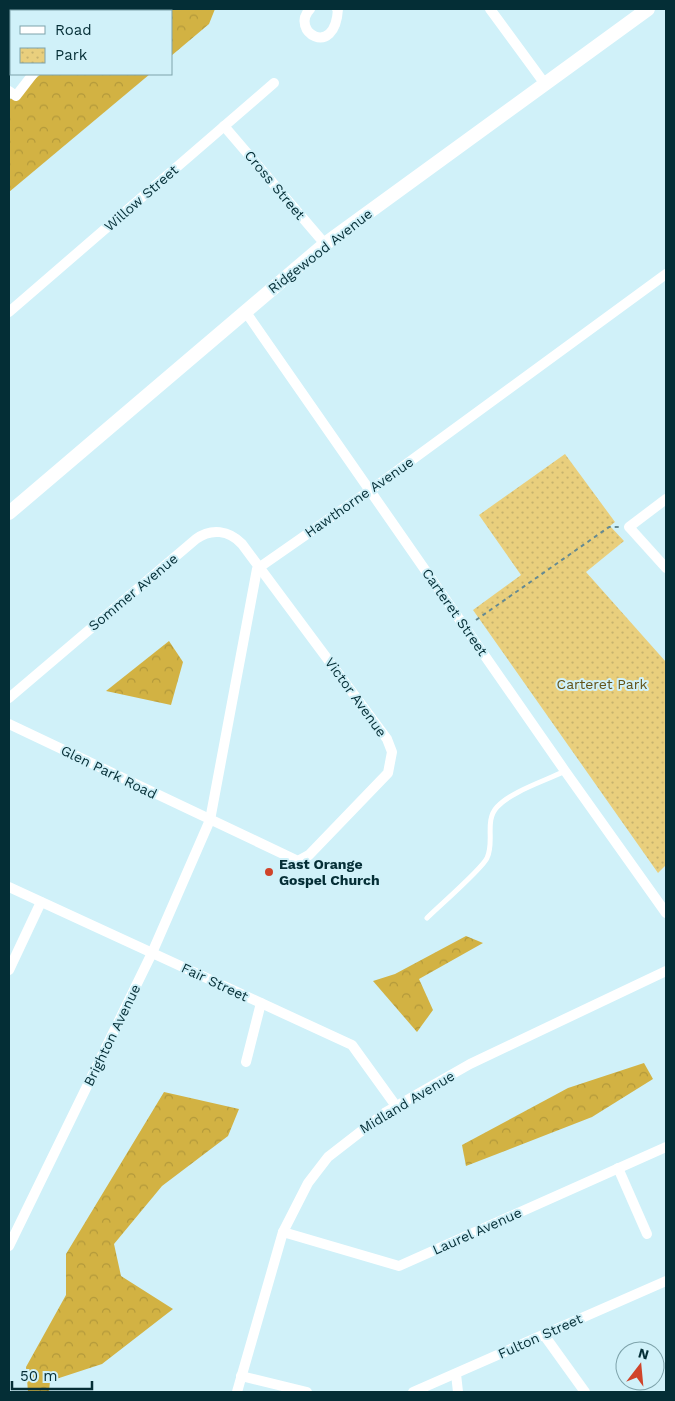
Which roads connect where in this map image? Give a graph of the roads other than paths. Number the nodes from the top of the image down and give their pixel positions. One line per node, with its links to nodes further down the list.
1 (310, 9): 2 (street)
2 (338, 9)
3 (490, 9): 7 (street)
4 (648, 9): 7 (street, Ridgewood Avenue)
5 (33, 75): 8 (street)
6 (274, 84): 9 (street, Willow Street)
7 (545, 84): 10 (street, Ridgewood Avenue)
8 (12, 93)
9 (224, 126): 10 (street, Cross Street); 13 (street, Willow Street)
10 (325, 244): 12 (street, Ridgewood Avenue)
11 (666, 274): 14 (street, Hawthorne Avenue)
12 (245, 311): 14 (street, Carteret Street); 16 (street, Ridgewood Avenue)
13 (9, 312)
14 (370, 490): 17 (street, Hawthorne Avenue); 21 (street, Carteret Street)
15 (666, 499): 18 (street)
16 (9, 514)
17 (260, 567): 19 (street, Sommer Avenue); 22 (street); 22 (street, Victor Avenue)
18 (666, 568)
19 (9, 698)
20 (9, 724): 22 (street, Glen Park Road)
21 (564, 771): 25 (street, Carteret Street); 26 (lane)
22 (210, 820): 27 (street, Brighton Avenue)
23 (9, 887): 24 (street, Fair Street)
24 (41, 902): 27 (street, Fair Street); 28 (street)
25 (666, 912)
26 (427, 918)
27 (152, 953): 30 (street, Fair Street); 37 (street, Brighton Avenue)
28 (9, 970)
29 (666, 971): 32 (street, Midland Avenue)
30 (261, 1003): 31 (street); 32 (street, Fair Street)
31 (246, 1062)
32 (396, 1106): 35 (street, Midland Avenue)
33 (666, 1147): 34 (street, Laurel Avenue)
34 (618, 1168): 35 (street, Laurel Avenue); 36 (street)
35 (283, 1232): 41 (street, Midland Avenue)
36 (647, 1234)
37 (9, 1246)
38 (664, 1285): 39 (street, Fulton Street)
39 (544, 1335): 40 (street, Fulton Street); 46 (street)
40 (456, 1374): 44 (street, Fulton Street); 45 (street)
41 (241, 1376): 42 (street, Midland Avenue); 43 (street)
42 (237, 1392)
43 (308, 1392)
44 (413, 1392)
45 (458, 1392)
46 (585, 1392)

